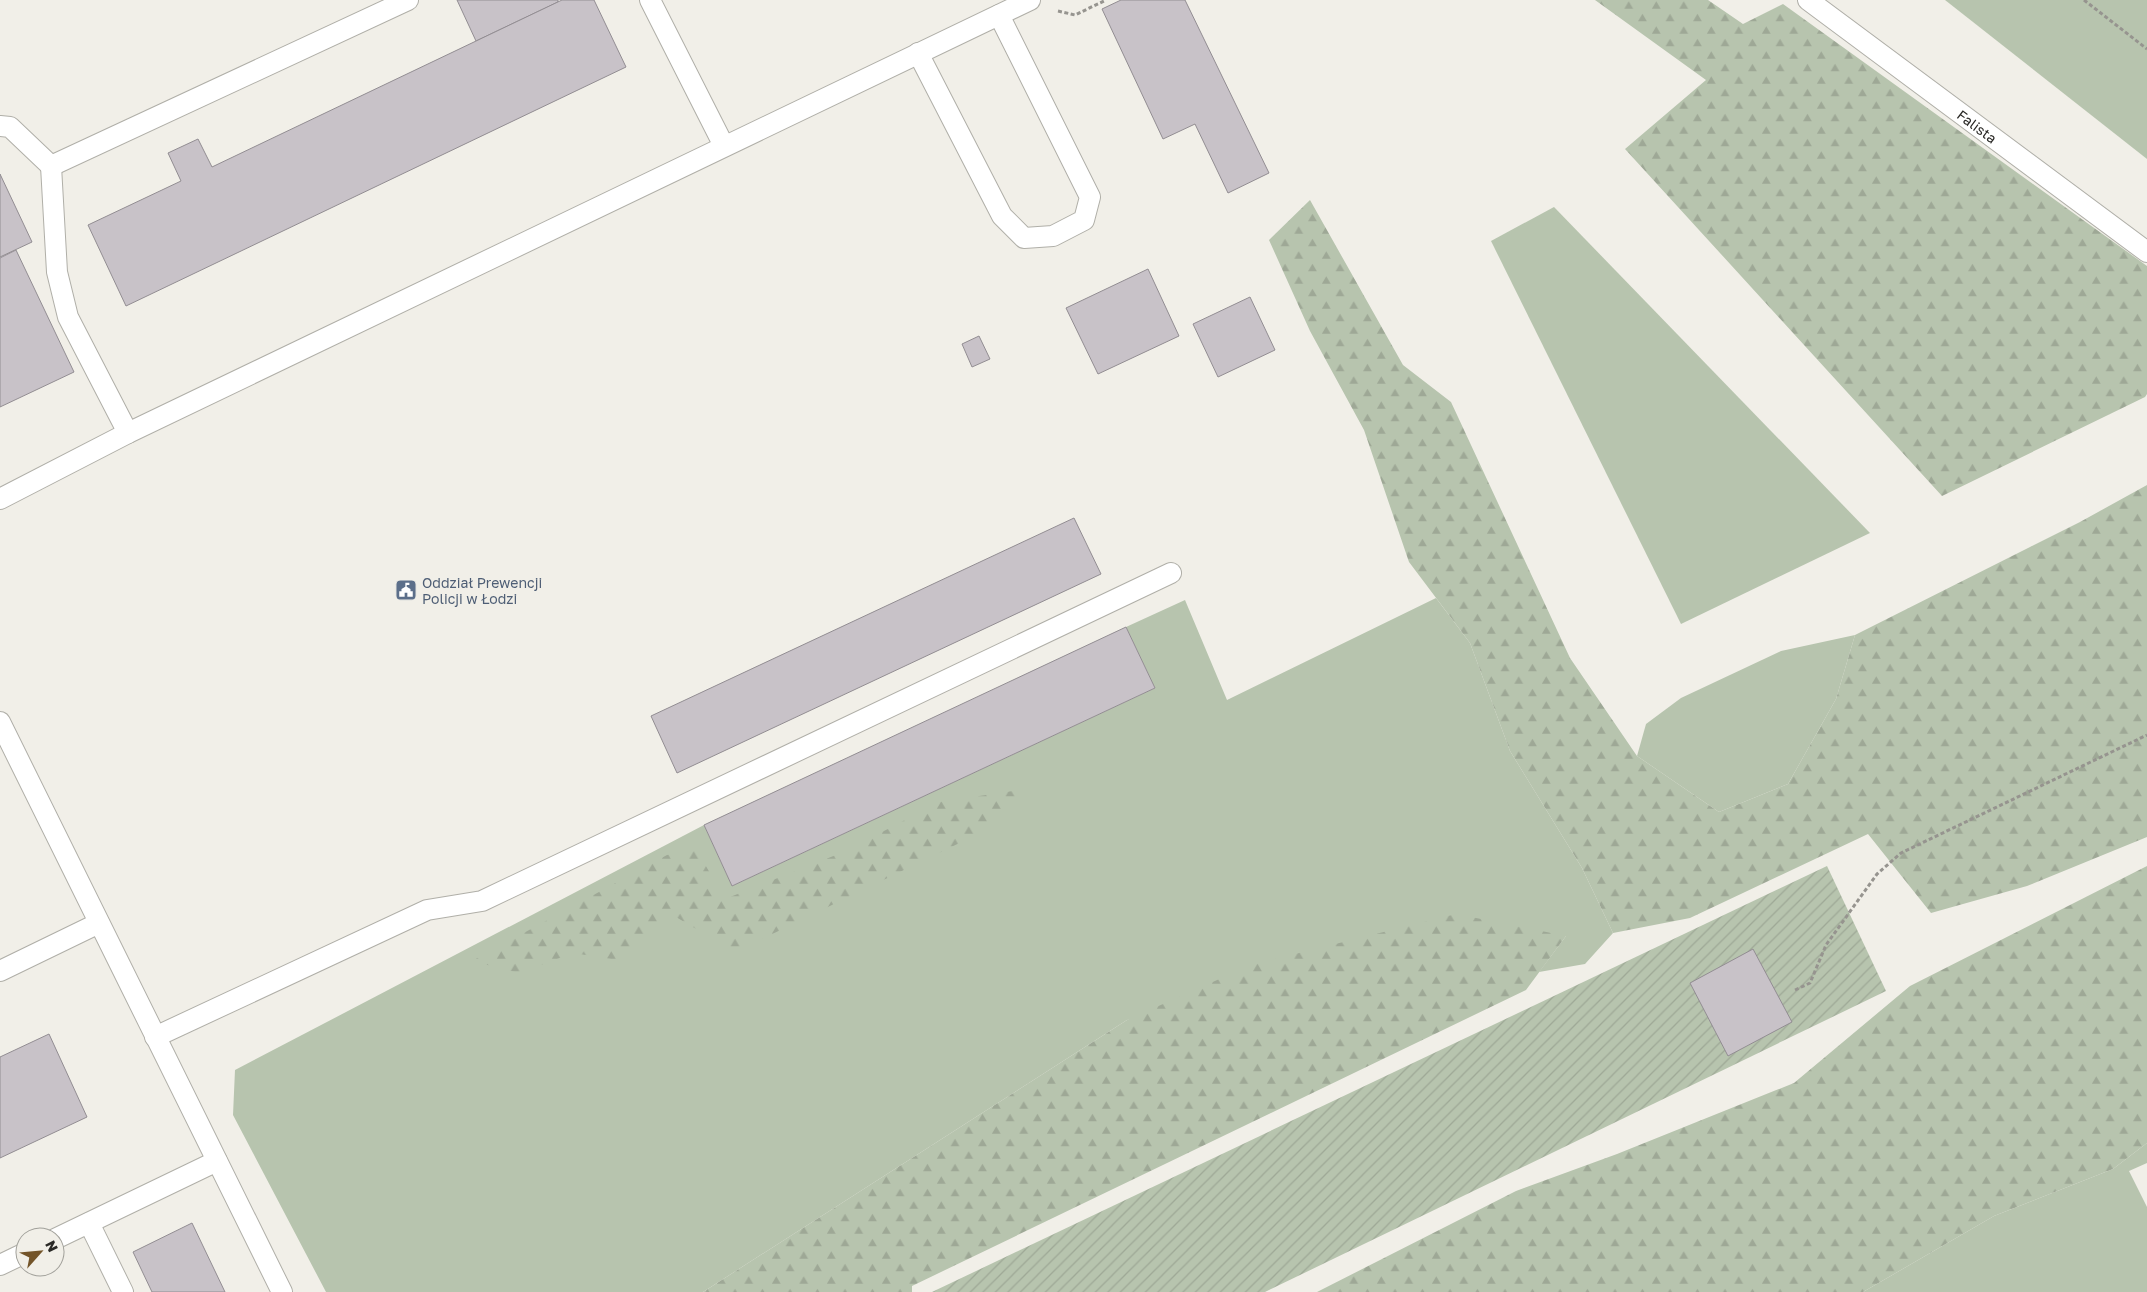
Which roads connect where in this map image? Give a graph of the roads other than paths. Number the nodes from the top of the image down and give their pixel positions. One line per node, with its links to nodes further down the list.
1 (408, 0): 9 (lane)
2 (650, 0): 8 (lane)
3 (1808, 0): 10 (lane, Falista)
4 (1027, 2): 5 (lane)
5 (999, 15): 6 (lane); 6 (lane)
6 (918, 53): 8 (lane)
7 (0, 126): 9 (lane)
8 (724, 146): 11 (lane)
9 (51, 166): 11 (lane)
10 (2147, 252)
11 (128, 433): 12 (lane)
12 (0, 499)
13 (1171, 573): 18 (lane)
14 (0, 722): 15 (lane)
15 (6, 749): 16 (lane)
16 (99, 923): 17 (lane); 18 (lane)
17 (0, 971)
18 (155, 1038): 19 (lane)
19 (217, 1161): 20 (lane); 25 (lane)
20 (89, 1222): 21 (lane); 24 (lane)
21 (65, 1234)
22 (15, 1258): 23 (lane)
23 (0, 1265)
24 (123, 1292)
25 (282, 1292)

